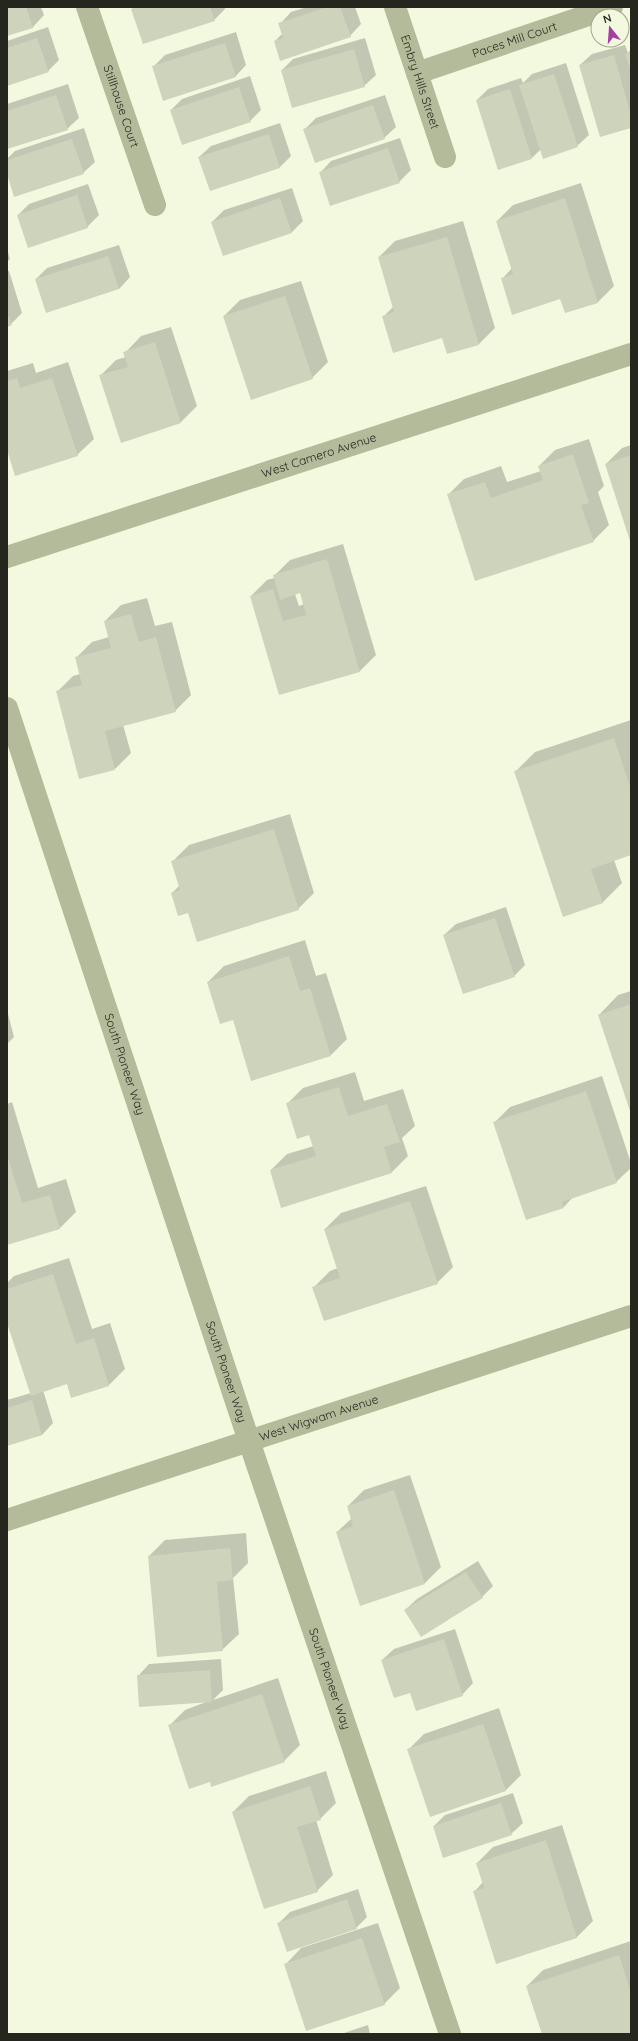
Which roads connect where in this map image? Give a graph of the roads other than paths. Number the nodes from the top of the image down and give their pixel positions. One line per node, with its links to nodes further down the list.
1 (87, 7): 6 (street, Stillhouse Court)
2 (395, 7): 4 (street, Embry Hills Street)
3 (612, 7): 4 (street, Paces Mill Court)
4 (417, 73): 5 (street, Embry Hills Street)
5 (446, 157)
6 (155, 204)
7 (631, 354): 8 (street, West Camero Avenue)
8 (7, 557)
9 (7, 708): 11 (street, South Pioneer Way)
10 (631, 1316): 11 (street, West Wigwam Avenue)
11 (249, 1441): 12 (street, West Wigwam Avenue); 13 (street, South Pioneer Way)
12 (7, 1520)
13 (450, 2034)

